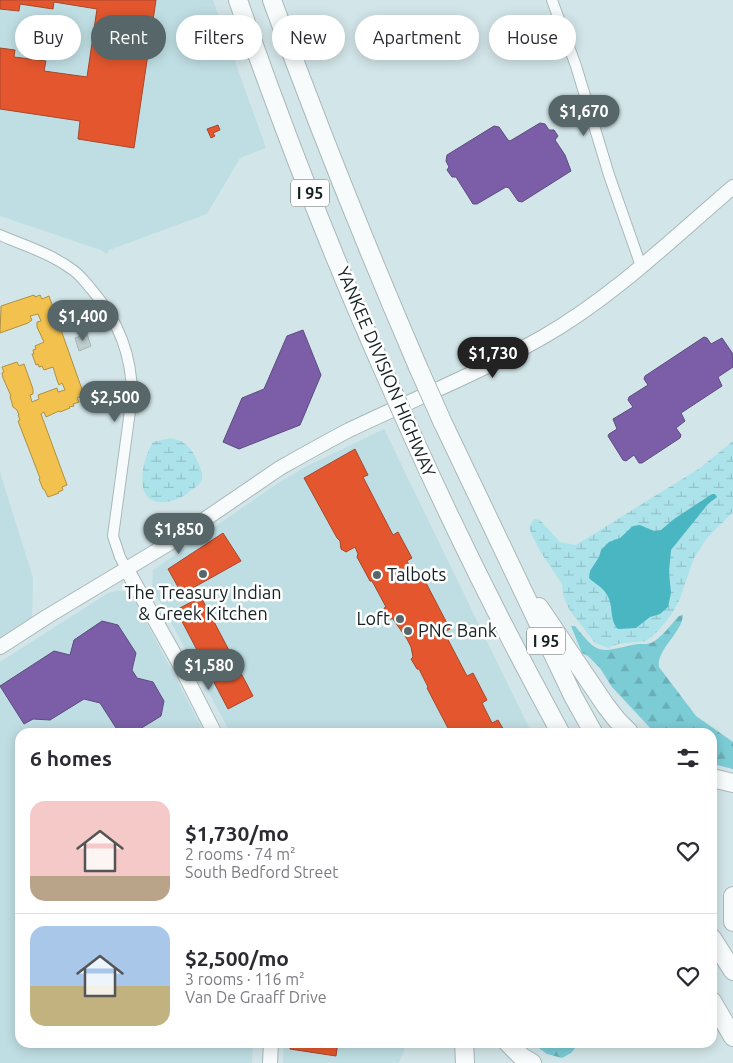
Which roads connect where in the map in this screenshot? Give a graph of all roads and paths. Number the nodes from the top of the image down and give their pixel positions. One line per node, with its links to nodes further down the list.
1 (238, 0): 10 (highway, YANKEE DIVISION HIGHWAY / I 95, bridge)
2 (272, 0): 7 (highway, YANKEE DIVISION HIGHWAY / I 95, bridge)
3 (552, 0): 6 (street)
4 (733, 188): 6 (main road)
5 (0, 234): 8 (street)
6 (641, 266): 8 (main road)
7 (502, 548): 14 (highway, YANKEE DIVISION HIGHWAY / I 95); 15 (highway)
8 (127, 570): 9 (main road); 11 (main road)
9 (0, 648)
10 (530, 677): 12 (highway); 13 (highway, YANKEE DIVISION HIGHWAY / I 95)
11 (212, 728)
12 (546, 728)
13 (558, 728)
14 (591, 728)
15 (625, 728)
16 (717, 779): 17 (highway)
17 (733, 783)
18 (733, 896): 19 (highway)
19 (733, 922)
20 (717, 946): 21 (highway)
21 (733, 971)
22 (717, 1010): 24 (highway)
23 (717, 1023): 24 (highway)
24 (733, 1038)
25 (271, 1048): 28 (main road)
26 (464, 1048): 29 (highway)
27 (513, 1048): 30 (highway)
28 (270, 1063)
29 (465, 1063)
30 (532, 1063)

